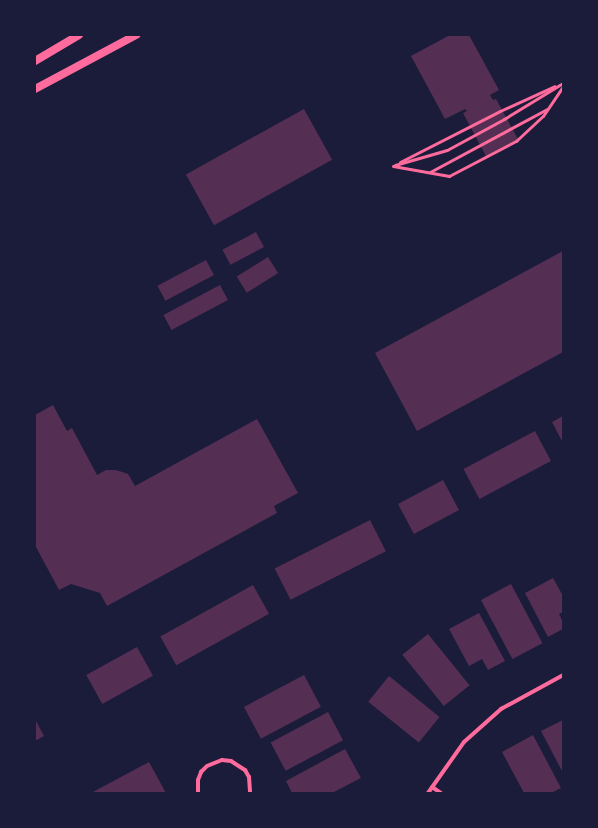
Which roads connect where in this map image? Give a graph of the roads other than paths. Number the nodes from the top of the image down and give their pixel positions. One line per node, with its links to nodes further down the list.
1 (79, 35): 3 (main road)
2 (136, 35): 6 (main road)
3 (35, 61)
4 (563, 83): 8 (lane); 8 (lane)
5 (563, 86): 7 (lane)
6 (35, 88)
7 (548, 108): 9 (lane); 9 (lane)
8 (393, 166): 9 (lane)
9 (430, 172)
10 (563, 675): 11 (street)
11 (432, 787): 14 (street); 15 (street)
12 (198, 793): 13 (street)
13 (250, 793)
14 (428, 793)
15 (441, 793)

